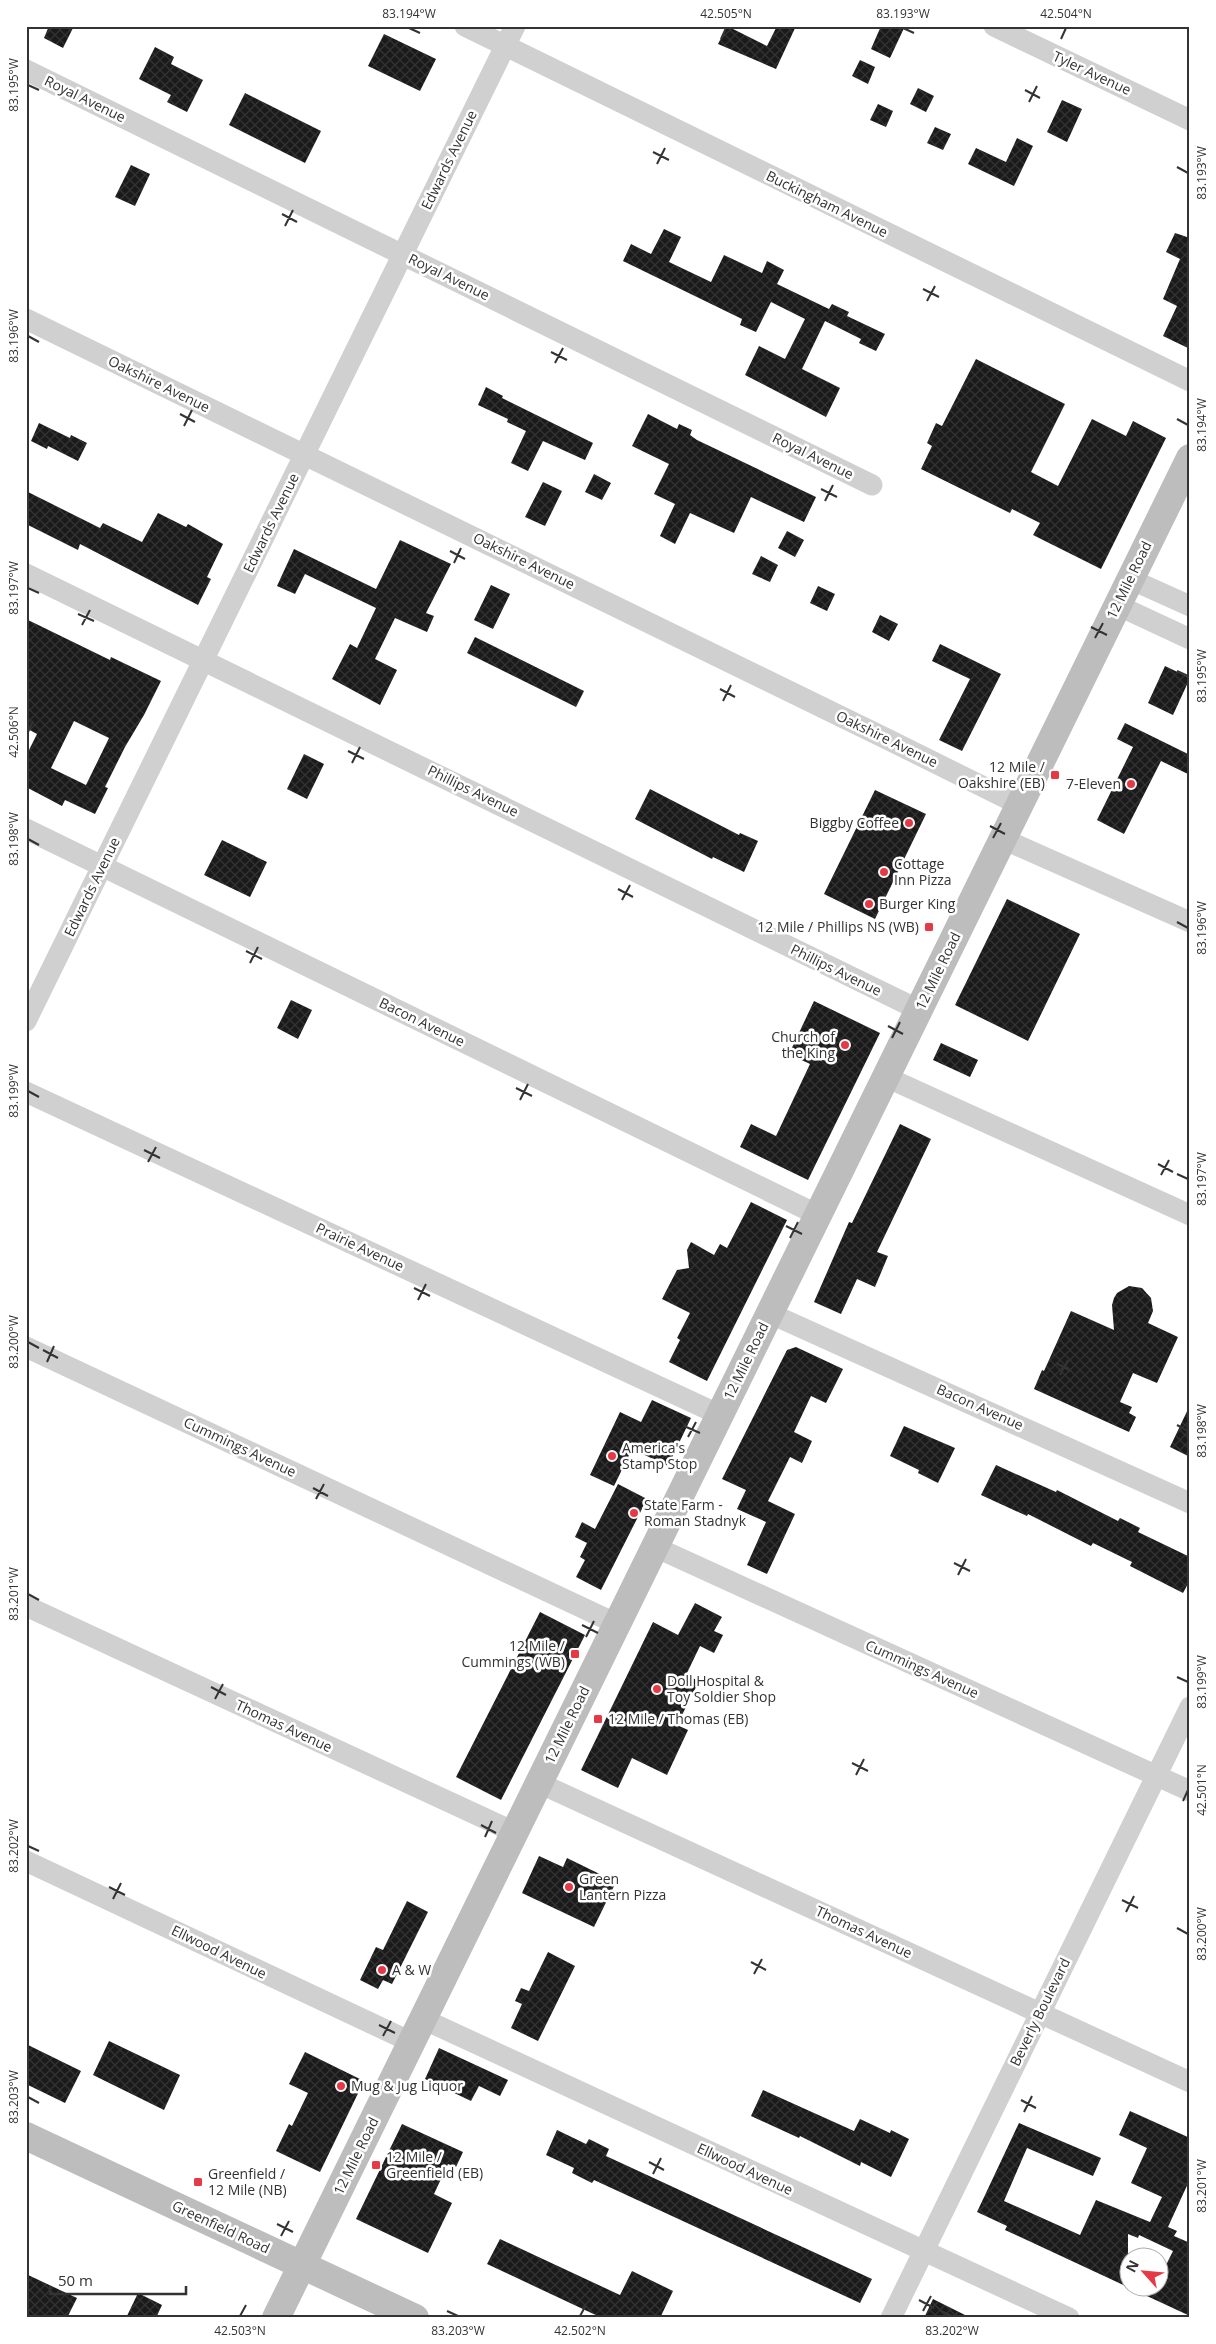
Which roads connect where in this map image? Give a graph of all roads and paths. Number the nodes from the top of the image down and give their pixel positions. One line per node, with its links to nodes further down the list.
1 (465, 26): 4 (street, Buckingham Avenue)
2 (515, 26): 4 (street, Edwards Avenue)
3 (994, 26): 6 (street, Tyler Avenue)
4 (505, 46): 7 (street, Edwards Avenue); 9 (street, Buckingham Avenue)
5 (26, 70): 7 (street, Royal Avenue)
6 (1190, 120)
7 (402, 254): 10 (street, Edwards Avenue); 12 (street, Royal Avenue)
8 (26, 319): 10 (street, Oakshire Avenue)
9 (1190, 381)
10 (305, 454): 18 (street, Edwards Avenue); 19 (street, Oakshire Avenue)
11 (1190, 458): 14 (main road, 12 Mile Road)
12 (872, 485)
13 (26, 574): 18 (street, Phillips Avenue)
14 (1130, 579): 15 (main road, 12 Mile Road); 16 (street)
15 (1117, 605): 17 (street); 19 (main road, 12 Mile Road)
16 (1190, 606)
17 (1190, 639)
18 (202, 660): 22 (street, Edwards Avenue); 24 (street, Phillips Avenue)
19 (1020, 805): 21 (main road, 12 Mile Road)
20 (26, 829): 22 (street, Bacon Avenue)
21 (1003, 840): 23 (street); 24 (main road, 12 Mile Road)
22 (102, 866): 25 (street, Edwards Avenue); 28 (street, Bacon Avenue)
23 (1190, 922)
24 (919, 1010): 26 (main road, 12 Mile Road)
25 (26, 1021)
26 (886, 1077): 28 (main road, 12 Mile Road); 29 (street)
27 (26, 1092): 32 (street, Prairie Avenue)
28 (818, 1215): 30 (main road, 12 Mile Road)
29 (1190, 1215)
30 (769, 1313): 32 (main road, 12 Mile Road); 33 (street, Bacon Avenue)
31 (26, 1347): 36 (street, Cummings Avenue)
32 (720, 1415): 34 (main road, 12 Mile Road)
33 (1190, 1502)
34 (655, 1547): 36 (main road, 12 Mile Road); 38 (street, Cummings Avenue)
35 (26, 1606): 41 (street, Thomas Avenue)
36 (617, 1624): 39 (main road, 12 Mile Road)
37 (1190, 1707): 38 (street, Beverly Boulevard)
38 (1156, 1776): 40 (street, Cummings Avenue); 43 (street, Beverly Boulevard)
39 (539, 1783): 41 (main road, 12 Mile Road); 43 (street, Thomas Avenue)
40 (1190, 1791)
41 (514, 1832): 44 (main road, 12 Mile Road)
42 (26, 1861): 44 (street, Ellwood Avenue)
43 (1040, 2014): 45 (street, Thomas Avenue); 47 (street, Beverly Boulevard)
44 (417, 2030): 47 (street, Ellwood Avenue); 48 (main road, 12 Mile Road)
45 (1190, 2082)
46 (26, 2136): 48 (main road, Greenfield Road)
47 (923, 2252): 51 (street, Beverly Boulevard); 52 (street, Ellwood Avenue)
48 (303, 2266): 49 (main road, 12 Mile Road); 50 (main road, Greenfield Road)
49 (276, 2318)
50 (416, 2318)
51 (891, 2318)
52 (1069, 2318)

